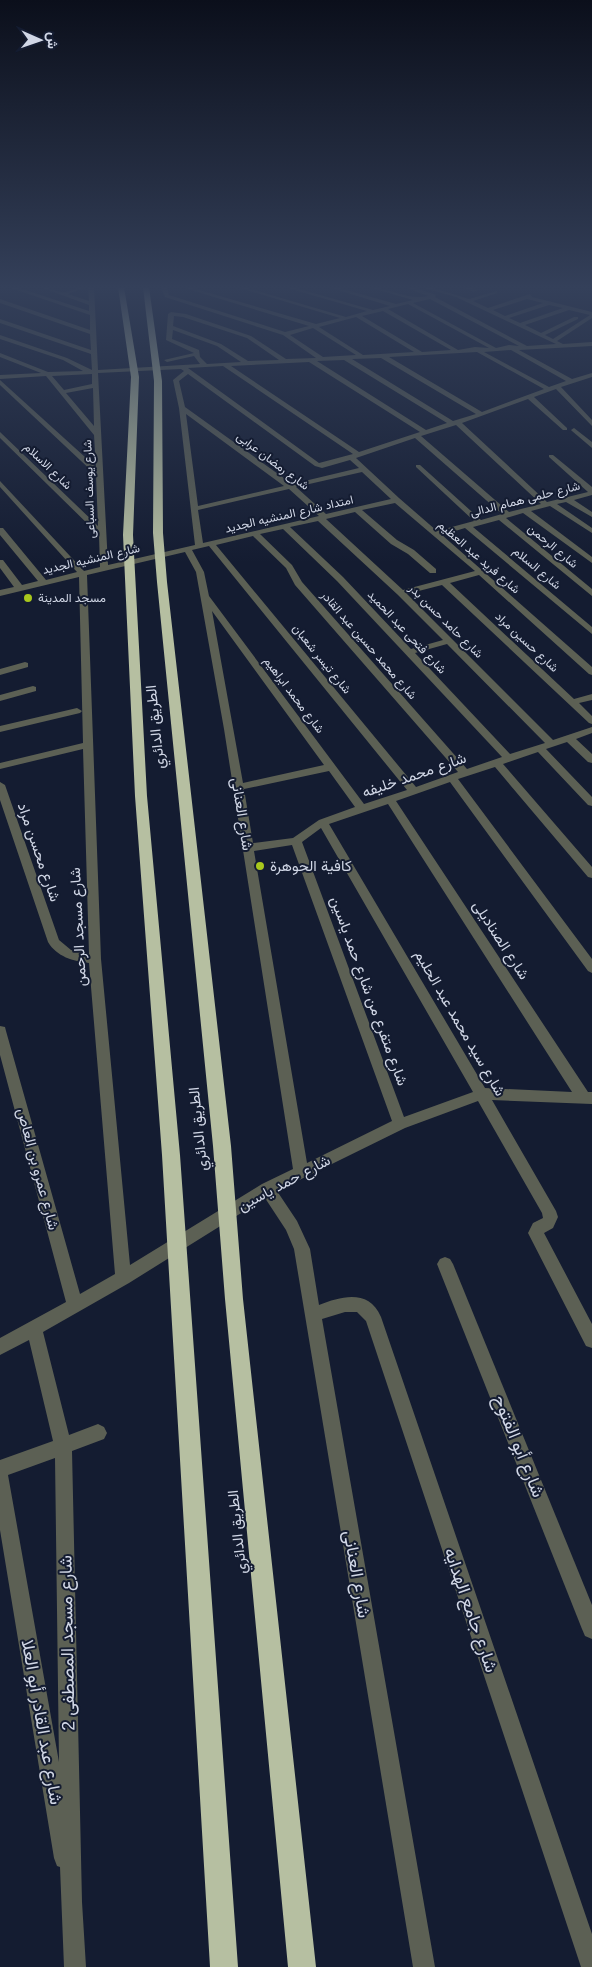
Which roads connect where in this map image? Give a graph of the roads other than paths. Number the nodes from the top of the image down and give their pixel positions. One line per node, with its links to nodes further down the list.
1 (52, 379): 19 (street)
2 (94, 379): 16 (street, شارع يوسف السباعى)
3 (135, 379): 130 (highway, الطريق الدائري)
4 (158, 379): 131 (highway, الطريق الدائري)
5 (177, 379): 21 (street)
6 (198, 379): 32 (street)
7 (245, 379): 32 (street, شارع فريد عبد العظيم)
8 (340, 379): 27 (street)
9 (381, 379): 23 (street)
10 (421, 379): 22 (street)
11 (530, 379): 18 (street)
12 (567, 379): 14 (street)
13 (587, 379): 14 (street)
14 (571, 381): 17 (street)
15 (0, 382): 36 (street)
16 (96, 385): 19 (street); 29 (street, شارع يوسف السباعى)
17 (557, 386): 18 (street); 24 (street)
18 (549, 389): 20 (street)
19 (62, 392): 29 (street)
20 (530, 397): 22 (street); 25 (street)
21 (182, 408): 38 (street, شارع رمضان عرابى); 43 (street)
22 (481, 414): 23 (street)
23 (455, 423): 27 (street); 42 (street)
24 (592, 424)
25 (565, 428)
26 (574, 430): 31 (street)
27 (426, 433): 30 (street)
28 (0, 434): 55 (street, شارع الاسلام)
29 (98, 435): 36 (street, شارع يوسف السباعى)
30 (417, 436): 32 (street); 47 (street, شارع الرحمن)
31 (592, 446)
32 (355, 456): 35 (street, شارع فريد عبد العظيم)
33 (551, 456): 39 (street)
34 (418, 466): 49 (street)
35 (364, 469): 38 (street); 41 (street, شارع فريد عبد العظيم)
36 (101, 476): 55 (street, شارع يوسف السباعى)
37 (0, 483): 65 (street)
38 (291, 487): 43 (street); 48 (street, شارع رمضان عرابى)
39 (592, 492): 40 (street, شارع حلمى همام الدالى)
40 (567, 499): 42 (street, شارع حلمى همام الدالى); 46 (street)
41 (396, 500): 44 (street, امتداد شارع المنشيه الجديد); 56 (street, شارع فريد عبد العظيم)
42 (548, 504): 45 (street, شارع حلمى همام الدالى); 53 (street)
43 (195, 508): 58 (street)
44 (356, 509): 48 (street, امتداد شارع المنشيه الجديد); 63 (street)
45 (524, 510): 47 (street, شارع حلمى همام الدالى); 60 (street)
46 (592, 515)
47 (504, 516): 49 (street, شارع حلمى همام الدالى); 70 (street, شارع الرحمن)
48 (322, 517): 50 (street, امتداد شارع المنشيه الجديد); 71 (street, شارع حامد حسن بدر)
49 (479, 522): 51 (street, شارع حلمى همام الدالى)
50 (284, 526): 54 (street, امتداد شارع المنشيه الجديد); 75 (street, شارع فتحى عبد الحميد)
51 (466, 526): 56 (street, شارع حلمى همام الدالى); 73 (street, شارع السلام)
52 (0, 530): 67 (street)
53 (592, 531)
54 (254, 533): 57 (street, امتداد شارع المنشيه الجديد); 96 (street, شارع محمد حسين عبد القادر)
55 (102, 534): 62 (street, شارع يوسف السباعى)
56 (435, 534): 64 (street, شارع فريد عبد العظيم)
57 (210, 543): 58 (street, امتداد شارع المنشيه الجديد); 100 (street, شارع تيسر شعبان)
58 (199, 546): 59 (street, امتداد شارع المنشيه الجديد)
59 (187, 549): 62 (street, شارع المنشيه الجديد); 72 (street, شارع العنانى)
60 (592, 561)
61 (0, 562): 68 (street)
62 (104, 569): 65 (street, شارع المنشيه الجديد)
63 (433, 571)
64 (481, 572): 66 (street); 78 (street, شارع فريد عبد العظيم)
65 (83, 574): 67 (street, شارع المنشيه الجديد); 89 (street, شارع مسجد الرحمن)
66 (444, 582): 71 (street); 82 (street, شارع حسين مراد)
67 (44, 583): 68 (street, شارع المنشيه الجديد)
68 (20, 588): 69 (street, شارع المنشيه الجديد)
69 (0, 593)
70 (592, 593)
71 (401, 594): 74 (street, شارع حامد حسن بدر)
72 (205, 596): 95 (street, شارع محمد ابراهيم); 99 (street, شارع العنانى)
73 (592, 631)
74 (449, 641): 75 (street); 88 (street, شارع حامد حسن بدر)
75 (409, 652): 91 (street, شارع فتحى عبد الحميد)
76 (25, 665): 77 (street)
77 (0, 672)
78 (592, 672)
79 (33, 690): 81 (street)
80 (592, 697): 82 (street)
81 (0, 698)
82 (572, 702): 84 (street, شارع حسين مراد)
83 (77, 711): 85 (street)
84 (592, 721)
85 (0, 729)
86 (592, 730): 87 (street, شارع محمد خليفه)
87 (569, 738): 88 (street, شارع محمد خليفه); 92 (street)
88 (552, 744): 90 (street, شارع محمد خليفه)
89 (88, 745): 94 (street); 108 (street, شارع مسجد الرحمن)
90 (540, 748): 91 (street, شارع محمد خليفه); 102 (street)
91 (509, 758): 93 (street, شارع محمد خليفه)
92 (592, 760)
93 (497, 763): 96 (street, شارع محمد خليفه); 107 (street)
94 (0, 766)
95 (332, 767): 99 (street); 103 (street, شارع محمد ابراهيم)
96 (465, 774): 97 (street, شارع محمد خليفه)
97 (452, 778): 100 (street, شارع محمد خليفه); 109 (street)
98 (0, 785): 108 (street, شارع محسن مراد)
99 (238, 787): 106 (street, شارع العنانى)
100 (414, 791): 101 (street, شارع محمد خليفه)
101 (390, 799): 103 (street, شارع محمد خليفه); 112 (street, شارع الصناديلى)
102 (592, 803)
103 (362, 809): 104 (street, شارع محمد خليفه)
104 (323, 822): 105 (street, شارع محمد خليفه); 111 (street, شارع سيد محمد عبد الحليم)
105 (296, 841): 106 (street, شارع محمد خليفه); 113 (street, شارع متفرع من شارع حمد ياسين)
106 (247, 848): 114 (street, شارع العنانى)
107 (592, 874)
108 (95, 959): 117 (street, شارع مسجد الرحمن)
109 (592, 968)
110 (0, 1031): 118 (street, شارع عمرو بن العاص)
111 (482, 1094): 112 (street, شارع حمد ياسين); 113 (street, شارع حمد ياسين); 121 (street, شارع سيد محمد عبد الحليم)
112 (588, 1098)
113 (400, 1124): 114 (street, شارع حمد ياسين)
114 (301, 1171): 115 (street, شارع حمد ياسين)
115 (267, 1189): 117 (street, شارع حمد ياسين); 119 (street, شارع العنانى)
116 (445, 1264): 127 (street, شارع أبو الفتوح)
117 (123, 1278): 118 (street, شارع حمد ياسين)
118 (75, 1306): 120 (street, شارع حمد ياسين)
119 (313, 1315): 132 (street, شارع العنانى); 133 (street, شارع جامع الهدايه)
120 (34, 1328): 122 (street, شارع حمد ياسين); 124 (street, شارع مسجد المصطفى 2)
121 (592, 1340)
122 (0, 1347)
123 (98, 1434): 124 (street)
124 (63, 1445): 125 (street); 128 (street, شارع مسجد المصطفى 2)
125 (0, 1469)
126 (0, 1478): 128 (street, شارع عبد القادر أبو العلا)
127 (592, 1629)
128 (72, 1901): 129 (street, شارع عبد القادر أبو العلا)
129 (75, 1967)
130 (224, 1967)
131 (302, 1967)
132 (424, 1967)
133 (592, 1967)

